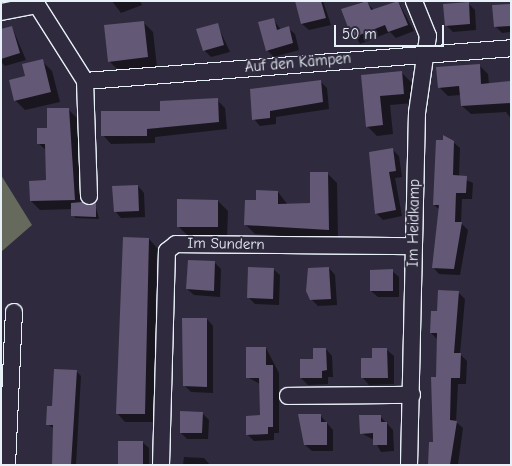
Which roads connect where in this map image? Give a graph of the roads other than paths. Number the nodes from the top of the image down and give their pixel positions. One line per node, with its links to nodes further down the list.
1 (414, 1): 5 (street, Im Heidkamp)
2 (40, 3): 3 (street); 6 (street)
3 (1, 12)
4 (511, 48): 5 (street, Auf den Kämpen)
5 (427, 52): 6 (street, Auf den Kämpen); 8 (street, Im Heidkamp)
6 (85, 81): 7 (street)
7 (89, 196)
8 (412, 246): 11 (street, Im Heidkamp); 14 (street, Im Sundern)
9 (14, 312): 10 (street)
10 (7, 338): 13 (street)
11 (412, 395): 12 (street); 15 (street, Im Heidkamp)
12 (288, 396)
13 (7, 465)
14 (162, 465)
15 (409, 465)

